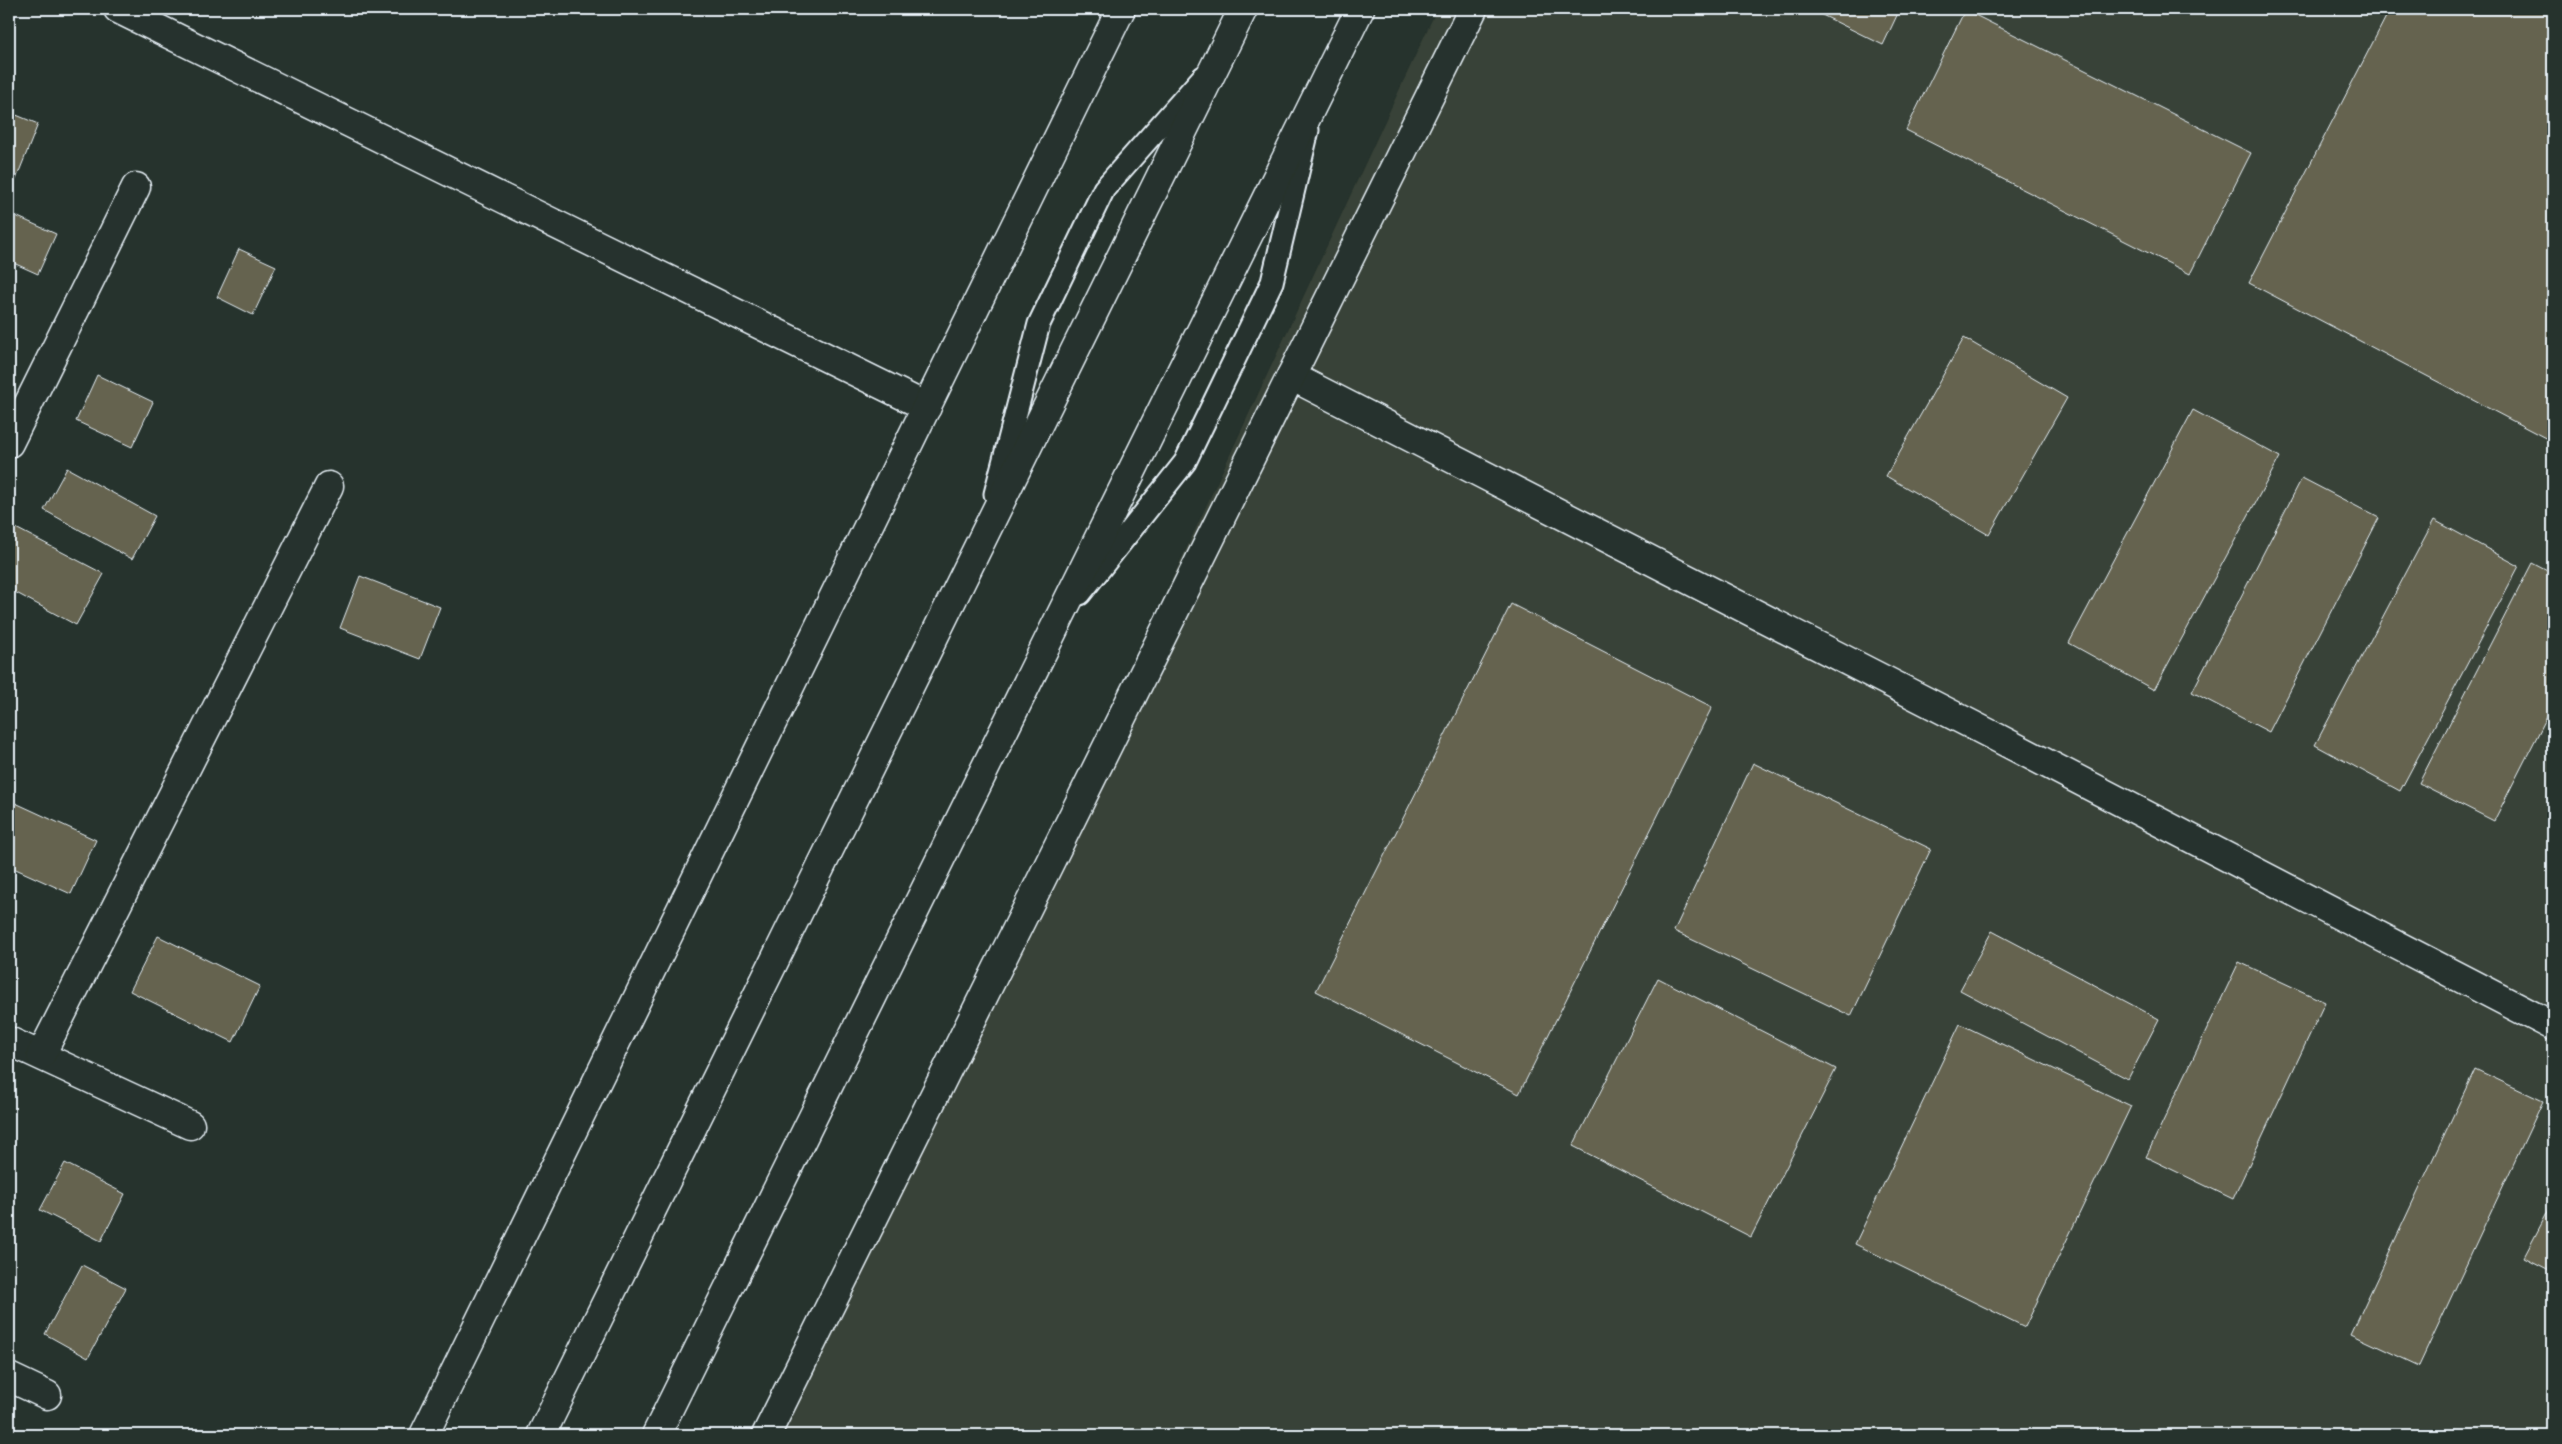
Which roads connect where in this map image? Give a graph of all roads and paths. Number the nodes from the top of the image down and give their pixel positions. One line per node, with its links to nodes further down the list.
1 (118, 9): 10 (street)
2 (1121, 9): 10 (street)
3 (1243, 9): 6 (street)
4 (1360, 9): 7 (street)
5 (1473, 9): 9 (street)
6 (1217, 61): 13 (street); 13 (lane)
7 (1316, 101): 14 (street); 14 (lane)
8 (136, 187): 11 (street)
9 (1291, 376): 15 (street); 24 (street)
10 (927, 408): 21 (street)
11 (9, 443)
12 (329, 486): 17 (street)
13 (988, 523): 22 (street)
14 (1060, 619): 23 (street)
15 (2553, 1026)
16 (9, 1041): 17 (street)
17 (41, 1056): 18 (street)
18 (190, 1125)
19 (9, 1377): 20 (street)
20 (47, 1395)
21 (424, 1435)
22 (541, 1435)
23 (656, 1435)
24 (766, 1435)

